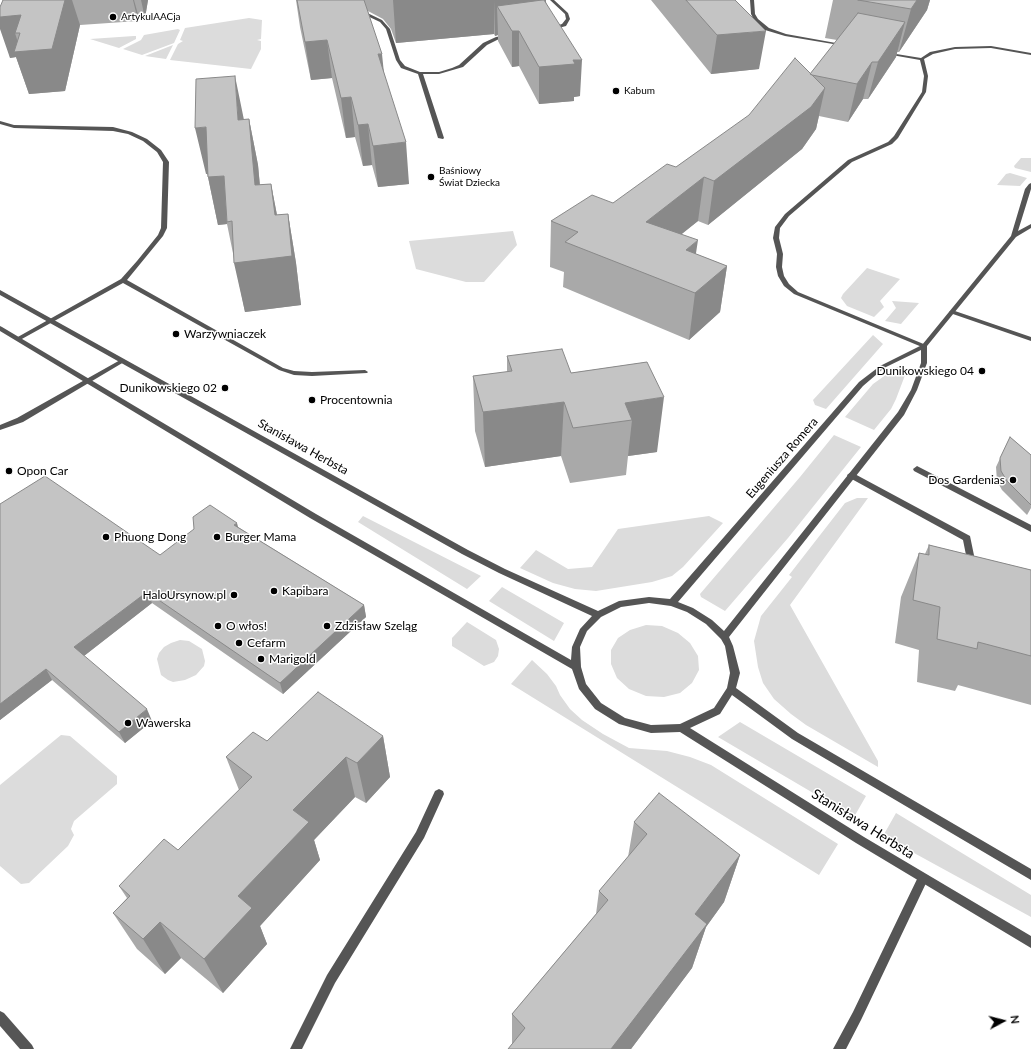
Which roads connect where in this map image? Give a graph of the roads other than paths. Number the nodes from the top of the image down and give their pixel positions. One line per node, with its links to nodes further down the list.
1 (552, 0): 4 (street)
2 (752, 0): 6 (street)
3 (352, 7): 10 (street)
4 (548, 30)
5 (516, 35): 10 (street)
6 (848, 46)
7 (877, 51): 9 (street)
8 (1031, 54): 9 (street)
9 (922, 59): 23 (street)
10 (420, 73): 12 (street)
11 (0, 122): 16 (street)
12 (441, 138)
13 (1031, 185): 15 (street, Eugeniusza Romera)
14 (1031, 226): 15 (street, Eugeniusza Romera)
15 (1014, 236): 18 (street, Eugeniusza Romera)
16 (123, 280): 19 (street); 25 (street)
17 (0, 292): 19 (street, Stanisława Herbsta)
18 (952, 312): 22 (street); 23 (street, Eugeniusza Romera)
19 (50, 320): 21 (street); 24 (street, Stanisława Herbsta)
20 (0, 328): 21 (street)
21 (18, 339): 26 (street)
22 (1031, 339)
23 (924, 346): 29 (street); 32 (street, Eugeniusza Romera)
24 (122, 361): 26 (street); 33 (street, Stanisława Herbsta)
25 (365, 372)
26 (87, 381): 27 (street); 35 (street)
27 (0, 428)
28 (917, 469): 30 (street)
29 (851, 475): 31 (street); 34 (street)
30 (1031, 530)
31 (973, 572)
32 (672, 603): 33 (street); 34 (street)
33 (598, 615): 35 (street)
34 (724, 637): 36 (street)
35 (576, 667): 37 (street)
36 (731, 689): 37 (street); 39 (street)
37 (681, 728): 40 (street, Stanisława Herbsta)
38 (439, 794): 44 (street)
39 (1031, 875)
40 (923, 878): 41 (street, Stanisława Herbsta); 45 (street)
41 (1031, 942)
42 (0, 1017): 43 (street)
43 (28, 1049)
44 (296, 1049)
45 (839, 1049)

